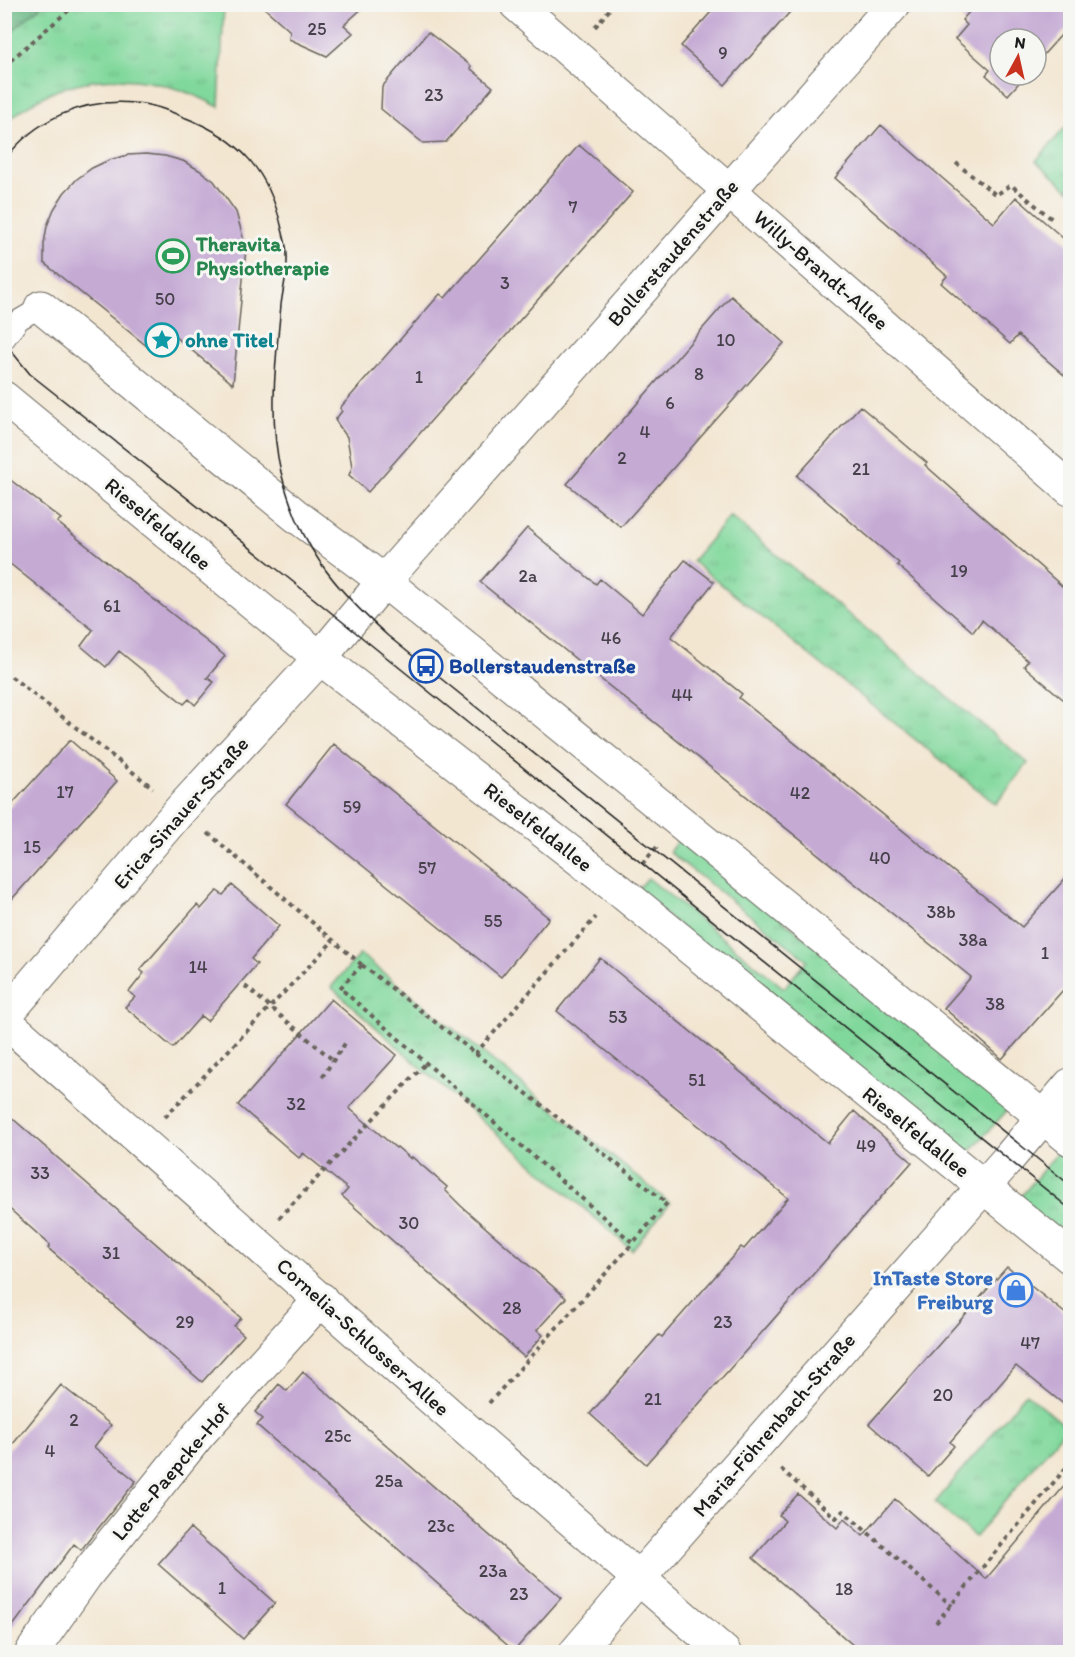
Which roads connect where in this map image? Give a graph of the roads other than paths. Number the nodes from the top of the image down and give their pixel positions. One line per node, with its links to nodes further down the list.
1 (516, 4): 3 (street, Willy-Brandt-Allee)
2 (894, 4): 3 (street, Bollerstaudenstraße)
3 (729, 189): 7 (street, Willy-Brandt-Allee); 8 (street, Bollerstaudenstraße)
4 (41, 308): 5 (lane); 8 (street)
5 (4, 340)
6 (4, 398): 10 (street, Rieselfeldallee)
7 (1071, 489)
8 (384, 581): 9 (street, Bollerstaudenstraße); 13 (street)
9 (359, 611): 10 (street, Erica-Sinauer-Straße)
10 (320, 658): 11 (street, Erica-Sinauer-Straße); 15 (street, Rieselfeldallee)
11 (4, 1018): 17 (street, Cornelia-Schlosser-Allee)
12 (1071, 1085): 13 (street, Maria-Föhrenbach-Straße)
13 (1044, 1117): 14 (street); 15 (street, Maria-Föhrenbach-Straße)
14 (1071, 1138)
15 (984, 1187): 16 (street, Rieselfeldallee); 18 (street, Maria-Föhrenbach-Straße)
16 (1071, 1257)
17 (321, 1299): 18 (street, Cornelia-Schlosser-Allee); 19 (street, Lotte-Paepcke-Hof)
18 (638, 1579): 20 (street, Maria-Föhrenbach-Straße); 21 (street, Cornelia-Schlosser-Allee)
19 (32, 1653)
20 (576, 1653)
21 (724, 1653)

